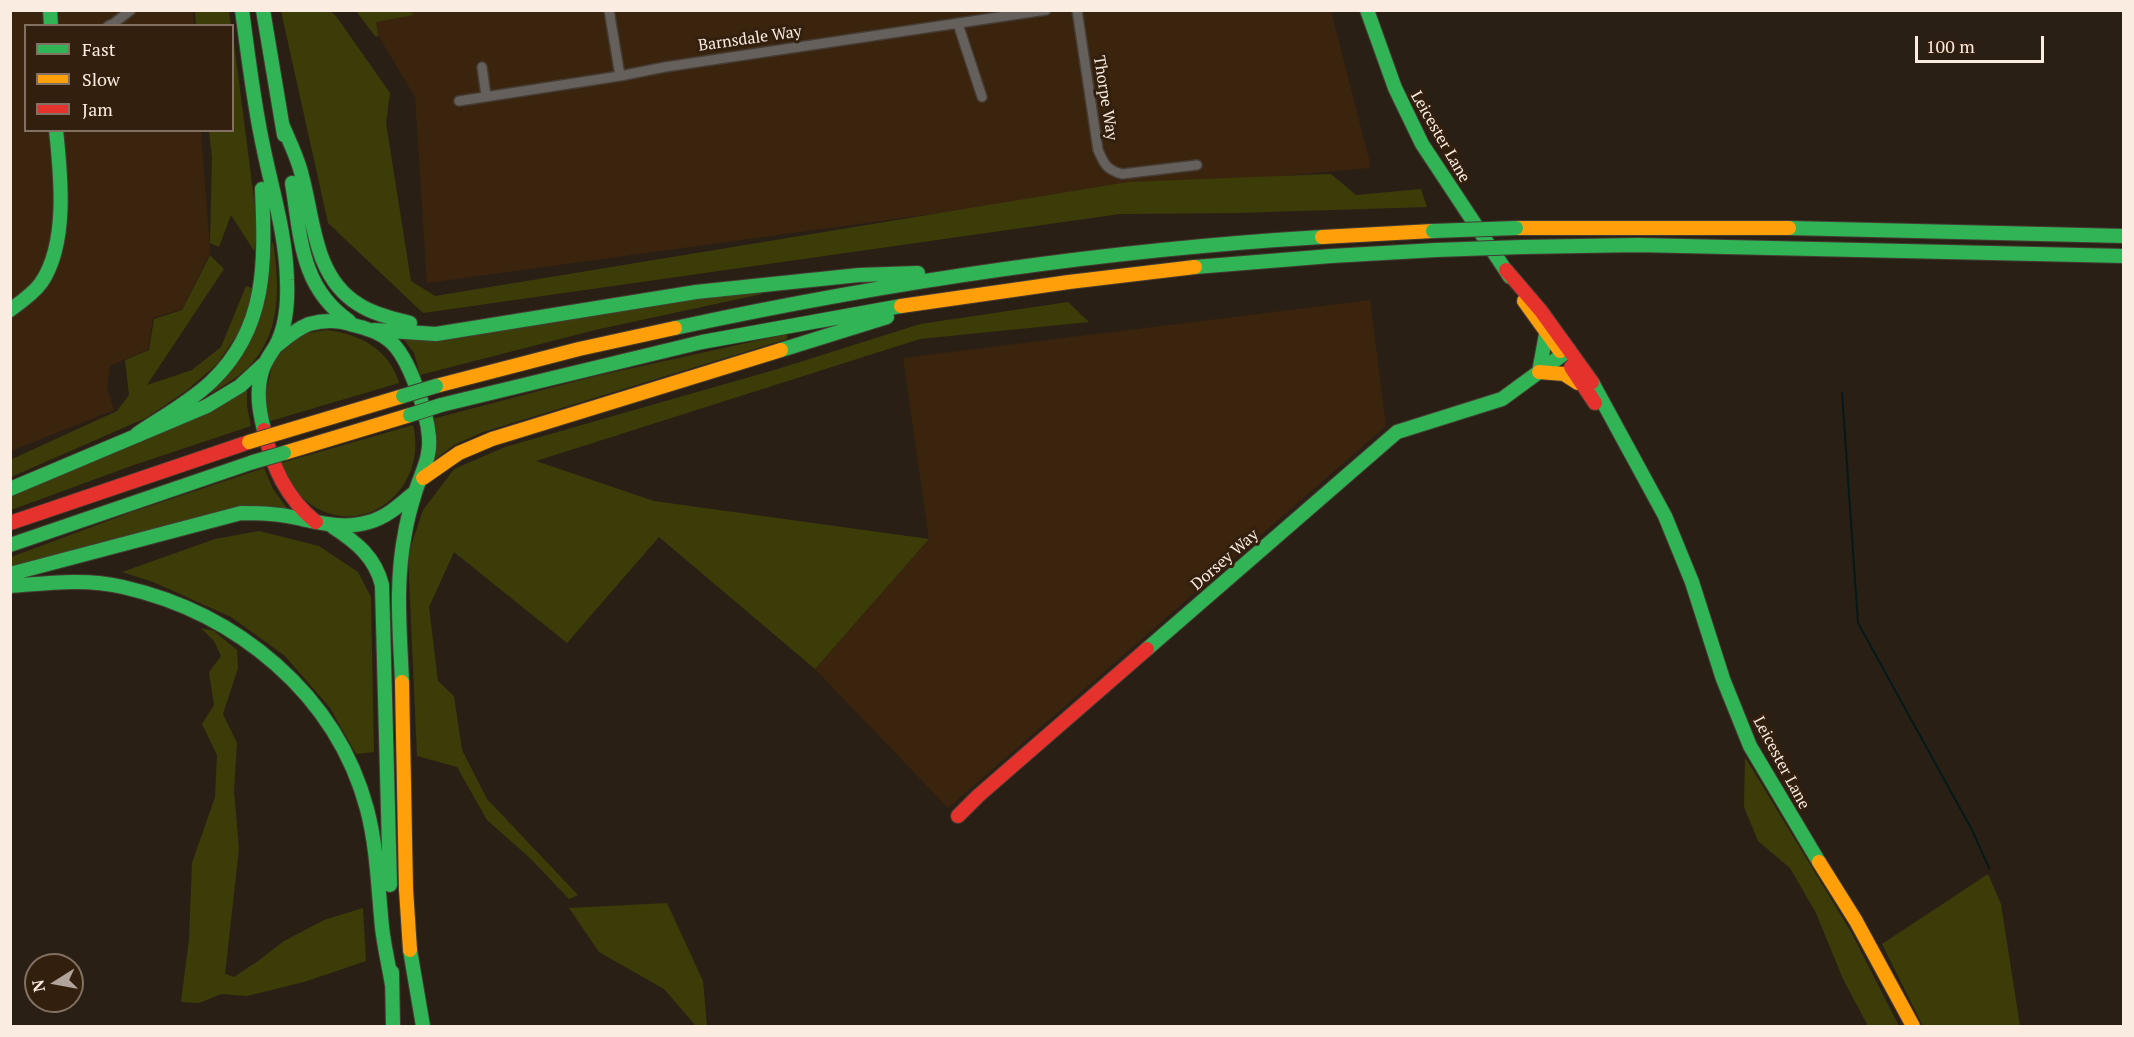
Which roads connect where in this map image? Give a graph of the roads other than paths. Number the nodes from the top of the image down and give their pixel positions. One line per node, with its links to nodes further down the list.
1 (131, 10): 8 (street)
2 (242, 10): 17 (main road)
3 (263, 10): 15 (main road)
4 (609, 10): 11 (street)
5 (1046, 10): 9 (street, Barnsdale Way)
6 (1077, 10): 18 (street, Thorpe Way)
7 (1367, 10): 22 (main road, Leicester Lane)
8 (113, 24)
9 (958, 24): 11 (street, Barnsdale Way); 13 (street)
10 (482, 67): 12 (street)
11 (620, 76): 12 (street, Barnsdale Way)
12 (486, 96): 14 (street, Barnsdale Way)
13 (982, 97)
14 (459, 101)
15 (282, 124): 25 (main road); 26 (main road)
16 (56, 132): 24 (main road)
17 (261, 136): 29 (main road); 34 (main road)
18 (1197, 165)
19 (2124, 236): 21 (main road, bridge)
20 (2124, 256): 23 (main road, bridge)
21 (1000, 270): 25 (main road); 40 (main road, bridge)
22 (1506, 270): 28 (main road, Leicester Lane); 30 (main road, Leicester Lane)
23 (1015, 289): 36 (main road); 42 (main road, bridge)
24 (10, 310)
25 (510, 321): 27 (main road)
26 (353, 323): 27 (main road); 29 (main road)
27 (372, 330): 36 (main road)
28 (1546, 333): 30 (main road, Leicester Lane); 32 (main road)
29 (275, 347): 31 (main road)
30 (1566, 352): 32 (main road, Dorsey Way); 33 (main road, Leicester Lane); 35 (main road, Leicester Lane)
31 (264, 364): 34 (main road); 39 (main road)
32 (1539, 372): 33 (main road); 45 (main road, Dorsey Way)
33 (1583, 387): 35 (main road, Leicester Lane)
34 (137, 434): 37 (main road)
35 (1620, 437): 49 (main road, Leicester Lane)
36 (423, 478): 38 (main road)
37 (10, 489)
38 (415, 492): 41 (main road); 48 (main road)
39 (316, 522): 41 (main road); 43 (main road)
40 (10, 523)
41 (333, 527): 46 (main road)
42 (10, 545)
43 (10, 574)
44 (10, 586): 46 (main road)
45 (958, 816)
46 (392, 985): 47 (main road)
47 (393, 1026)
48 (423, 1026)
49 (1913, 1026)

